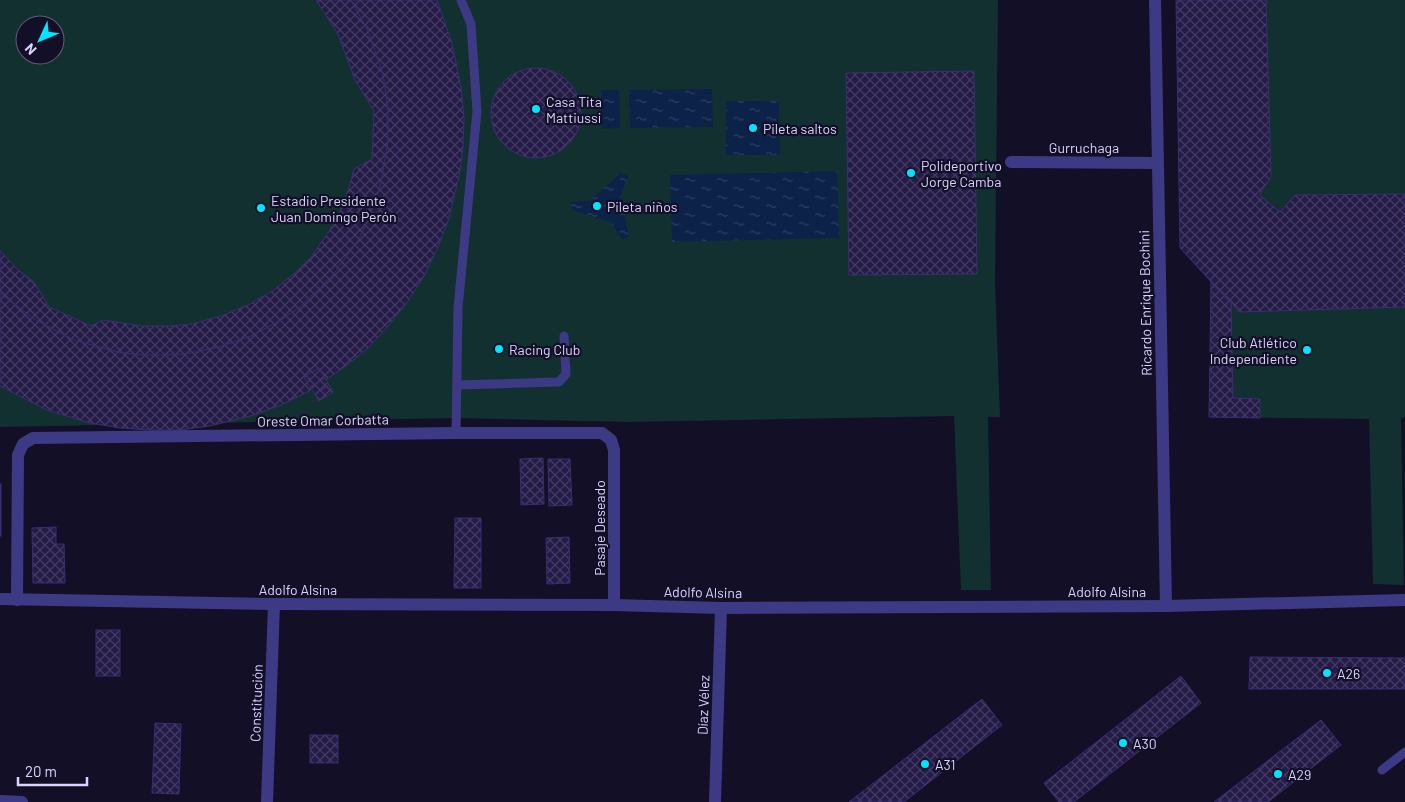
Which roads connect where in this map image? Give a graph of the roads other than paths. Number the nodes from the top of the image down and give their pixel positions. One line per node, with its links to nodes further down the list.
1 (461, 0): 6 (lane)
2 (1155, 0): 4 (street, Ricardo Enrique Bochini)
3 (1011, 162): 4 (street, Gurruchaga)
4 (1157, 163): 14 (street, Ricardo Enrique Bochini)
5 (564, 336): 6 (lane)
6 (457, 386): 7 (lane)
7 (456, 433): 8 (street, Oreste Omar Corbatta); 10 (street, Oreste Omar Corbatta)
8 (614, 450): 13 (street, Pasaje Deseado)
9 (0, 599): 10 (street, Adolfo Alsina)
10 (17, 600): 12 (street, Adolfo Alsina)
11 (1405, 600): 14 (street, Adolfo Alsina)
12 (274, 604): 13 (street, Adolfo Alsina); 20 (street, Constitución)
13 (614, 606): 15 (street, Adolfo Alsina)
14 (1166, 606): 15 (street, Adolfo Alsina)
15 (721, 608): 21 (street, Díaz Vélez)
16 (1405, 752): 17 (lane)
17 (1382, 770)
18 (0, 801): 19 (street)
19 (22, 802)
20 (268, 802)
21 (714, 802)

